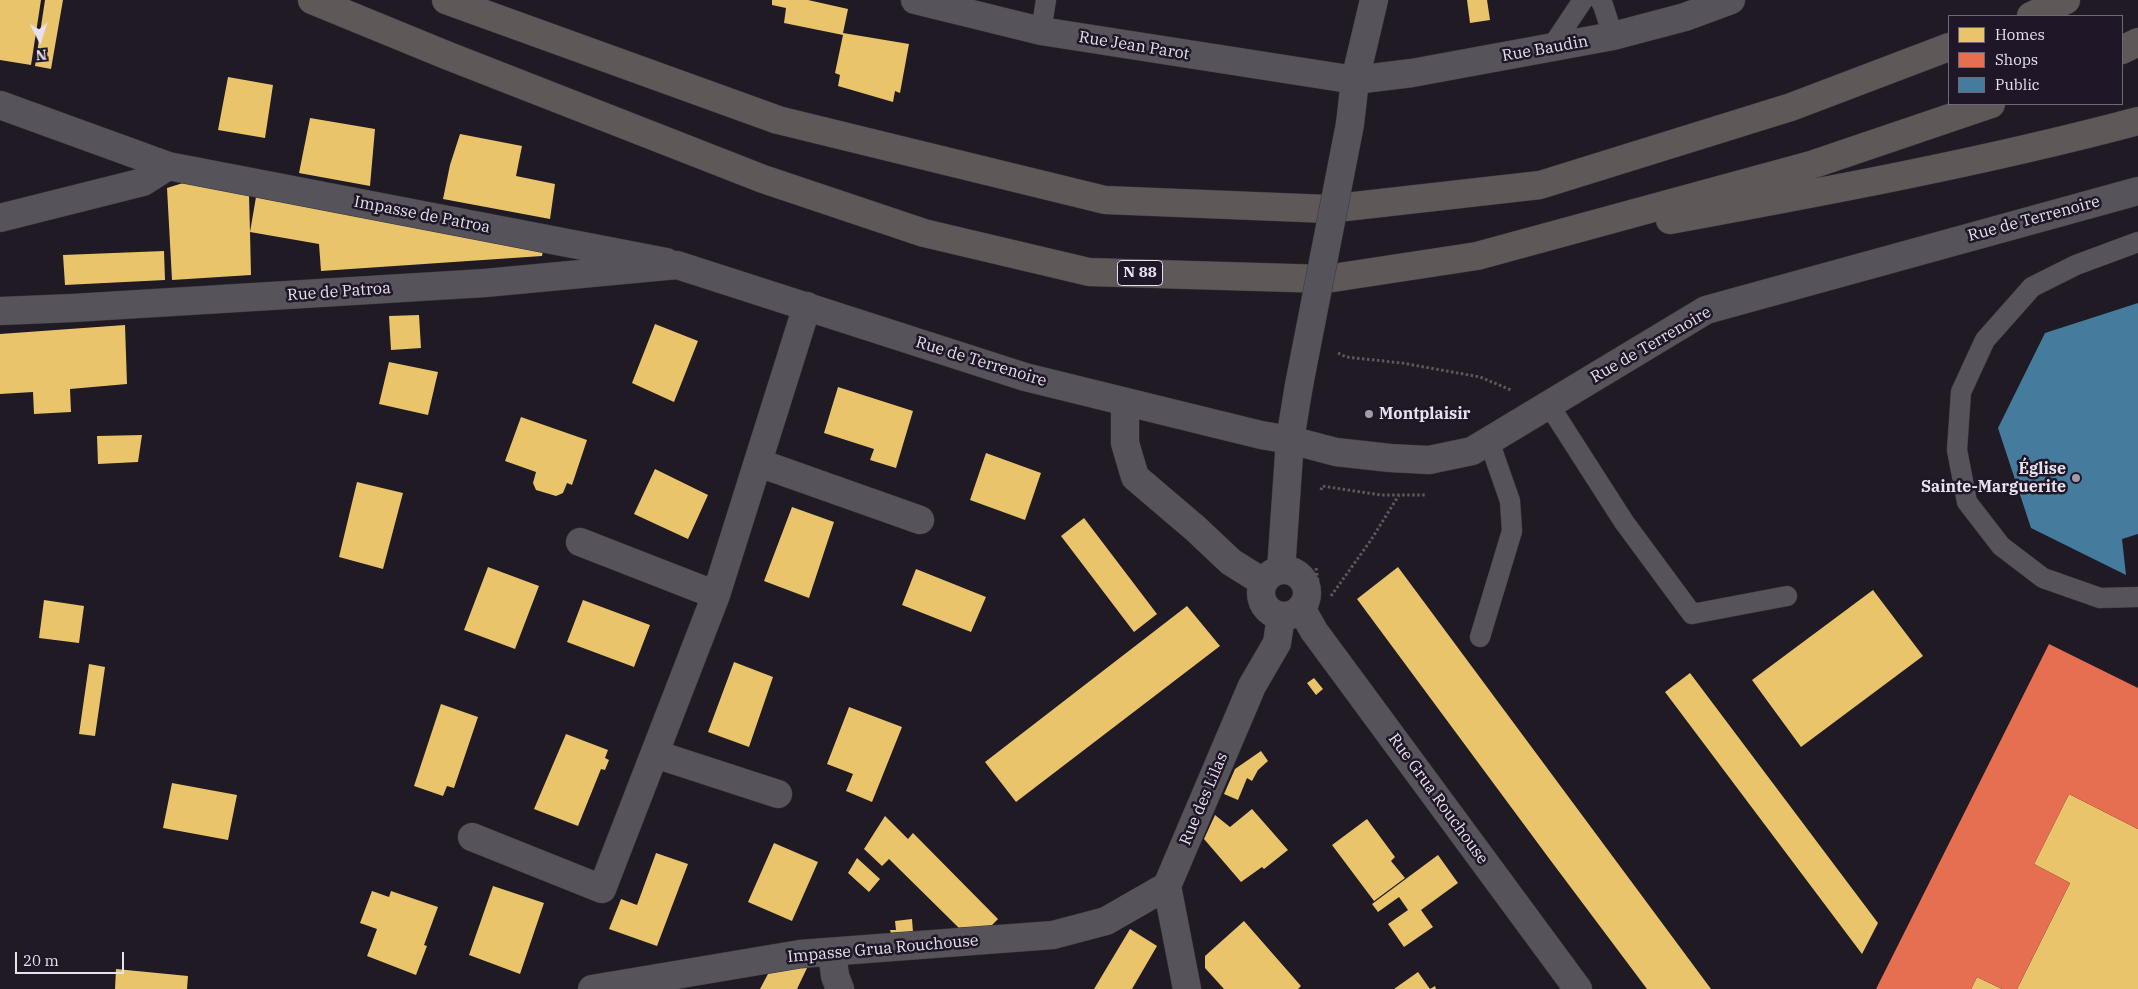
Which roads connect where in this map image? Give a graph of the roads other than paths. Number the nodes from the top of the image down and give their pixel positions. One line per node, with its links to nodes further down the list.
1 (312, 0): 25 (highway, N 88)
2 (446, 0): 14 (highway)
3 (915, 0): 11 (street, Rue Jean Parot)
4 (1046, 0): 11 (lane)
5 (1374, 0): 17 (street)
6 (1583, 0): 15 (lane)
7 (1600, 0): 12 (lane)
8 (1731, 0): 12 (street, Rue Baudin)
9 (2066, 0): 10 (highway)
10 (2033, 15)
11 (1041, 31): 17 (street, Rue Jean Parot)
12 (1613, 36): 15 (street, Rue Baudin)
13 (2138, 42): 16 (highway)
14 (1948, 47)
15 (1551, 48): 17 (street, Rue Baudin)
16 (2123, 50)
17 (1355, 80): 31 (street, bridge)
18 (0, 105): 21 (street, Impasse de Patroa)
19 (1988, 105): 25 (highway, N 88)
20 (2138, 122): 25 (highway)
21 (168, 166): 23 (street); 26 (street, Impasse de Patroa)
22 (2138, 191): 30 (street, Rue de Terrenoire)
23 (0, 218)
24 (2138, 242): 39 (lane)
25 (1477, 256)
26 (677, 265): 27 (street, Rue de Terrenoire); 28 (street, Rue de Patroa)
27 (807, 306): 29 (street, Rue de Terrenoire); 33 (street)
28 (0, 311)
29 (1125, 402): 31 (street, Rue de Terrenoire); 36 (street)
30 (1549, 405): 32 (street, Rue de Terrenoire); 38 (lane)
31 (1290, 440): 32 (street, Rue de Terrenoire); 36 (street)
32 (1489, 441): 41 (lane)
33 (759, 463): 34 (street); 37 (street)
34 (920, 520)
35 (580, 542): 37 (street)
36 (1272, 576): 40 (street); 40 (street)
37 (716, 595): 42 (street)
38 (1787, 596)
39 (2138, 597)
40 (1306, 614): 45 (street, Rue des Lilas); 50 (street, Rue Grua Rouchouse)
41 (1480, 637)
42 (654, 754): 43 (street); 44 (street)
43 (778, 794)
44 (472, 837)
45 (1166, 886): 46 (street, Impasse Grua Rouchouse); 49 (street)
46 (832, 952): 47 (street, Impasse Grua Rouchouse); 48 (street)
47 (592, 989)
48 (840, 989)
49 (1187, 989)
50 (1578, 989)

